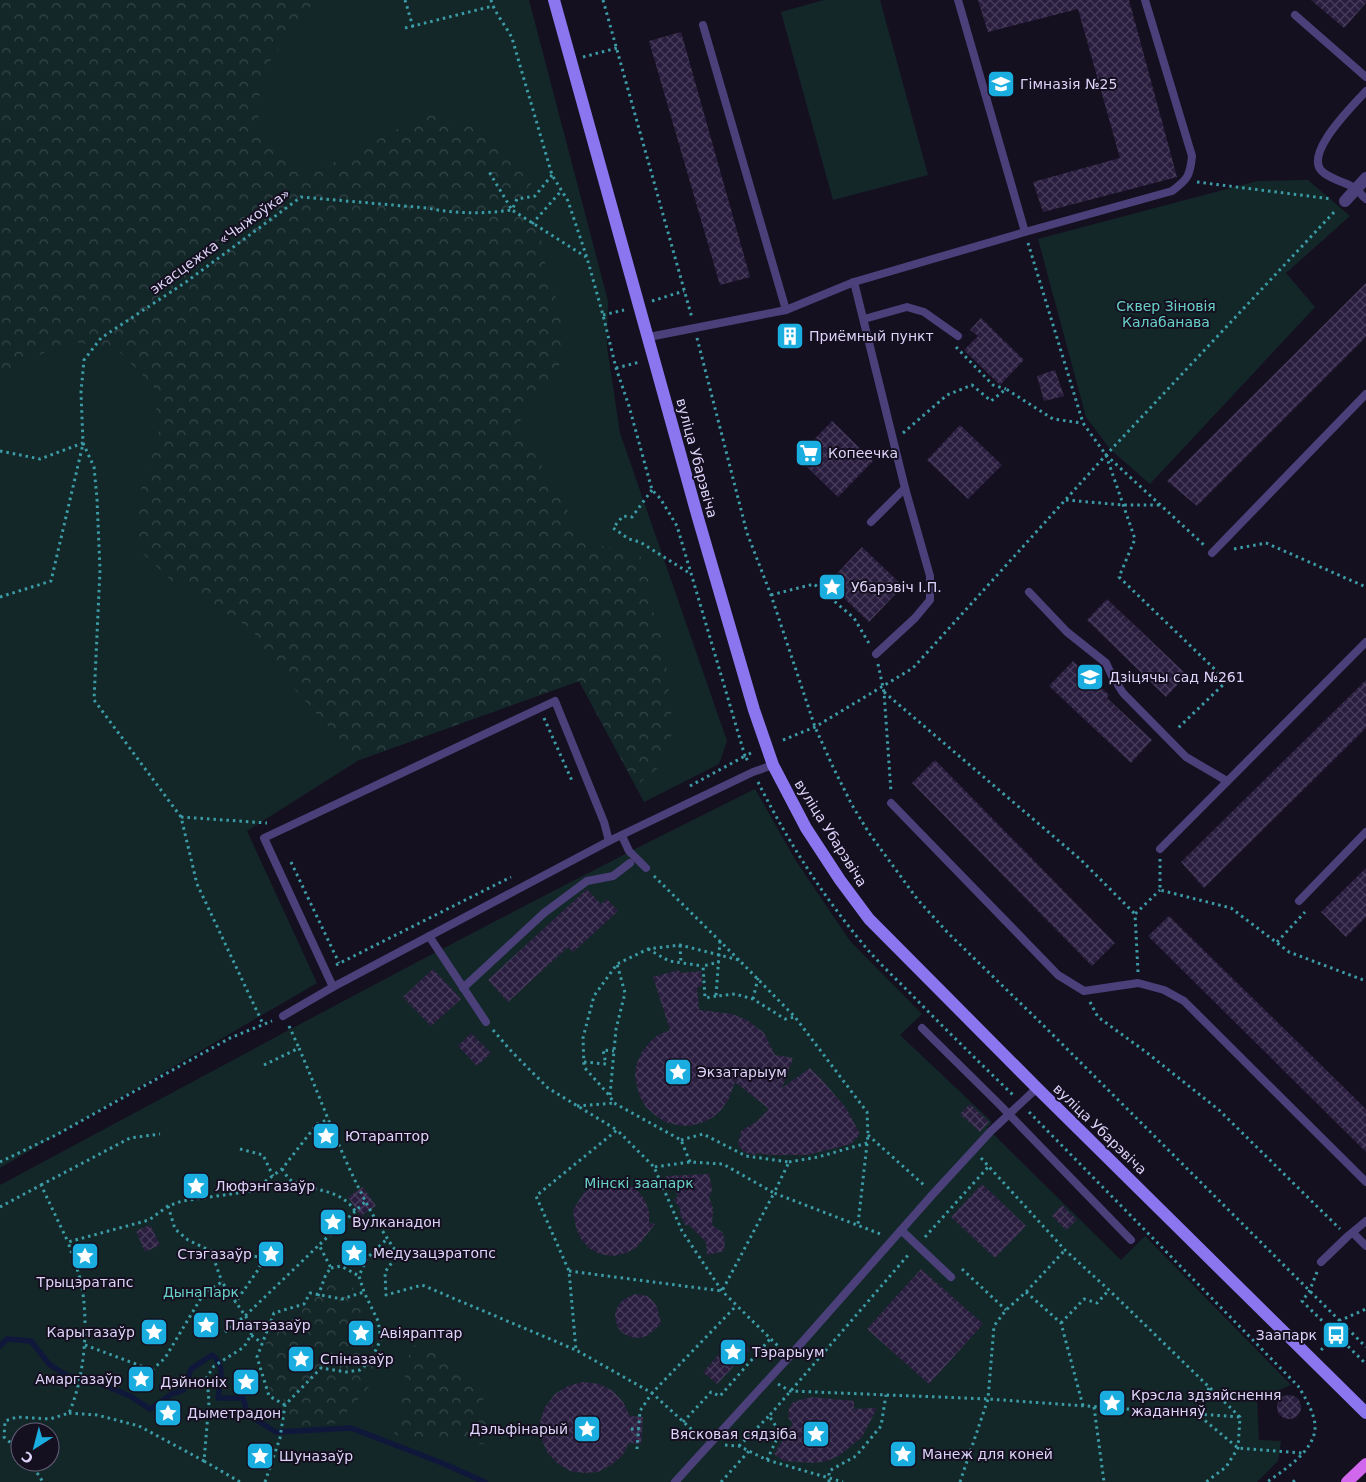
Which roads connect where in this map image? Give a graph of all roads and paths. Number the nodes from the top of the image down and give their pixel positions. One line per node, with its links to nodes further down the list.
1 (405, 0): 10 (path)
2 (491, 0): 7 (path)
3 (554, 0): 37 (main road, вуліца Убарэвіча)
4 (603, 0): 12 (path)
5 (958, 0): 26 (lane)
6 (1145, 0): 19 (lane)
7 (493, 6): 10 (path); 17 (path)
8 (1295, 15): 14 (lane)
9 (703, 26): 32 (lane)
10 (413, 27): 11 (path)
11 (405, 28)
12 (616, 48): 13 (path); 29 (path)
13 (597, 53)
14 (1366, 77)
15 (1366, 91): 20 (lane)
16 (488, 170): 24 (path)
17 (552, 175): 21 (path); 24 (path)
18 (1366, 178): 20 (street)
19 (1186, 180): 23 (path); 26 (lane)
20 (1356, 189): 22 (lane); 23 (street)
21 (562, 190): 25 (path); 27 (path)
22 (1366, 199)
23 (1345, 201): 46 (path)
24 (512, 210): 25 (path); 44 (path, экасцежка «Чыжоўка»)
25 (532, 224): 27 (path)
26 (1025, 232): 28 (lane); 42 (path)
27 (587, 258): 33 (path)
28 (854, 282): 32 (lane); 34 (lane)
29 (684, 291): 30 (path); 35 (path)
30 (652, 302)
31 (624, 310): 33 (path)
32 (786, 310): 35 (lane)
33 (603, 315): 39 (path)
34 (864, 319): 36 (lane); 43 (lane)
35 (694, 330): 37 (lane); 57 (path)
36 (958, 336): 40 (path)
37 (649, 337): 38 (main road, вуліца Убарэвіча)
38 (654, 358): 39 (path); 71 (main road, вуліца Убарэвіча)
39 (616, 368): 48 (path)
40 (1006, 389): 42 (path); 43 (path)
41 (1366, 394): 53 (lane)
42 (1083, 423): 46 (path)
43 (893, 442): 47 (lane)
44 (83, 444): 45 (path); 58 (path); 77 (path)
45 (0, 451)
46 (1106, 455): 49 (path); 50 (path); 51 (path)
47 (905, 488): 52 (lane); 60 (lane)
48 (652, 490): 54 (path); 54 (path)
49 (1065, 500): 50 (path); 62 (path)
50 (1123, 505): 51 (path); 67 (path)
51 (1160, 505): 53 (path)
52 (871, 522)
53 (1212, 553): 55 (path)
54 (691, 574): 70 (path)
55 (1366, 587)
56 (1029, 592): 61 (lane)
57 (771, 595): 60 (path); 66 (path)
58 (0, 597)
59 (1366, 642): 73 (lane)
60 (876, 654): 62 (path)
61 (1113, 678)
62 (884, 685): 64 (path); 66 (path)
63 (1118, 685): 67 (lane)
64 (884, 692): 76 (path); 89 (path)
65 (539, 708): 74 (path); 81 (lane); 102 (lane)
66 (816, 727): 68 (path); 176 (path)
67 (1168, 738): 73 (lane)
68 (783, 740)
69 (751, 752): 70 (path)
70 (745, 756): 72 (path); 75 (path)
71 (773, 765): 72 (lane); 120 (main road, вуліца Убарэвіча)
72 (753, 772): 80 (lane); 123 (path)
73 (1227, 781): 82 (lane)
74 (574, 785)
75 (685, 789)
76 (891, 803): 108 (lane)
77 (181, 818): 78 (path); 114 (path)
78 (268, 823)
79 (1366, 832): 88 (lane)
80 (622, 836): 81 (lane); 85 (lane)
81 (609, 842): 90 (lane)
82 (1160, 849): 87 (path)
83 (288, 856): 98 (path)
84 (630, 863): 107 (lane)
85 (646, 868): 91 (path)
86 (516, 874): 98 (path)
87 (1160, 890): 89 (path); 92 (path)
88 (1299, 901): 92 (path)
89 (1135, 914): 105 (path)
90 (429, 936): 106 (lane); 107 (lane)
91 (720, 941): 95 (path); 96 (path)
92 (1277, 942): 104 (path)
93 (680, 945): 94 (path); 95 (path); 99 (path)
94 (648, 949): 99 (path); 100 (path)
95 (719, 954): 96 (path); 97 (path)
96 (739, 960): 103 (path)
97 (718, 962): 101 (path); 109 (path)
98 (339, 963): 102 (path)
99 (682, 963): 101 (path)
100 (617, 964): 117 (path); 118 (path)
101 (703, 966): 109 (path)
102 (325, 970): 106 (lane)
103 (758, 978): 110 (path); 112 (path)
104 (1366, 981)
105 (1138, 983): 108 (lane); 141 (lane)
106 (333, 986): 111 (lane)
107 (463, 988): 113 (lane)
108 (1084, 991): 152 (path)
109 (716, 996): 110 (path)
110 (753, 999): 112 (path)
111 (284, 1016): 114 (path); 116 (path)
112 (795, 1017): 129 (path)
113 (486, 1022): 124 (path)
114 (263, 1024): 134 (path)
115 (922, 1028): 125 (lane)
116 (299, 1048): 119 (path); 126 (path)
117 (614, 1051): 118 (path); 121 (path)
118 (584, 1062): 121 (path)
119 (264, 1065)
120 (1037, 1088): 123 (lane); 194 (main road, вуліца Убарэвіча)
121 (610, 1095): 122 (path)
122 (614, 1103): 124 (path); 130 (path)
123 (1021, 1103): 125 (lane); 219 (path)
124 (576, 1106): 127 (path)
125 (1009, 1114): 133 (lane); 156 (lane)
126 (329, 1119): 139 (path); 145 (path)
127 (617, 1130): 138 (path); 167 (path)
128 (160, 1134): 142 (path)
129 (868, 1135): 131 (path); 144 (path)
130 (681, 1140): 135 (path); 136 (path)
131 (867, 1143): 136 (path); 150 (path)
132 (240, 1149): 140 (path)
133 (974, 1151): 137 (path); 144 (lane)
134 (0, 1162)
135 (690, 1162): 138 (path); 143 (path)
136 (789, 1162): 143 (path)
137 (988, 1166): 153 (path); 162 (path)
138 (654, 1167): 173 (path)
139 (282, 1169): 140 (path); 148 (path)
140 (272, 1176): 146 (path)
141 (1366, 1182)
142 (41, 1185): 147 (path); 157 (path)
143 (774, 1193): 150 (path); 173 (path)
144 (933, 1194): 151 (lane)
145 (365, 1202): 148 (path); 154 (path)
146 (168, 1206): 157 (path); 163 (path)
147 (0, 1207)
148 (355, 1211): 159 (path)
149 (1366, 1221): 152 (lane)
150 (858, 1224): 155 (path)
151 (901, 1230): 155 (lane); 160 (lane)
152 (1350, 1234): 161 (lane); 164 (lane)
153 (926, 1236): 158 (path); 160 (path)
154 (387, 1239): 168 (path); 192 (path)
155 (892, 1239): 193 (lane)
156 (1131, 1240)
157 (68, 1242): 190 (path)
158 (933, 1242)
159 (319, 1245): 166 (path); 182 (path)
160 (917, 1245): 169 (lane); 198 (path)
161 (1366, 1246)
162 (1065, 1250): 172 (path); 175 (path)
163 (211, 1251): 170 (path); 178 (path)
164 (1321, 1262)
165 (955, 1263): 181 (path)
166 (331, 1268): 168 (path); 177 (path)
167 (569, 1270): 173 (path); 192 (path)
168 (359, 1276): 174 (path)
169 (951, 1277)
170 (222, 1282): 178 (path); 190 (path)
171 (1312, 1284): 176 (path)
172 (1109, 1290): 184 (path); 197 (path)
173 (722, 1291): 179 (path)
174 (364, 1292): 177 (path); 202 (path)
175 (1026, 1292): 181 (path); 184 (path)
176 (1309, 1292): 183 (path); 186 (path)
177 (318, 1296): 189 (path)
178 (235, 1303): 182 (path)
179 (737, 1305): 188 (path); 199 (path)
180 (1366, 1309): 183 (path)
181 (1006, 1310): 201 (path)
182 (246, 1315): 185 (path); 187 (path)
183 (1339, 1321): 191 (path)
184 (1061, 1323): 203 (path)
185 (225, 1332)
186 (1336, 1335): 194 (path); 195 (path)
187 (251, 1336): 189 (path); 221 (path)
188 (770, 1338): 193 (path); 210 (path)
189 (262, 1343): 202 (path)
190 (85, 1345): 205 (path)
191 (1366, 1348)
192 (576, 1350): 199 (path)
193 (789, 1357): 196 (lane)
194 (1312, 1359): 206 (main road, вуліца Убарэвіча)
195 (1366, 1362)
196 (769, 1378): 198 (path); 214 (lane)
197 (1210, 1388): 207 (path); 209 (path)
198 (790, 1392): 200 (path); 208 (path)
199 (652, 1393): 210 (path); 212 (path)
200 (886, 1395): 201 (path); 224 (path)
201 (988, 1399): 203 (path); 230 (path)
202 (285, 1405): 226 (path)
203 (1083, 1406): 204 (path)
204 (1094, 1407): 207 (path); 231 (path)
205 (70, 1413): 213 (path); 221 (path)
206 (1366, 1413)
207 (1197, 1414): 209 (path); 216 (path)
208 (768, 1416): 215 (path); 220 (path)
209 (1240, 1418): 216 (path)
210 (683, 1422): 214 (path)
211 (631, 1429): 212 (path)
212 (639, 1429): 217 (path)
213 (10, 1442)
214 (708, 1444): 215 (path); 227 (lane)
215 (739, 1446): 218 (path)
216 (1238, 1448): 219 (path); 232 (path)
217 (638, 1449)
218 (749, 1451): 220 (path); 228 (path)
219 (1303, 1453): 233 (path)
220 (767, 1460): 224 (path)
221 (204, 1461): 225 (path)
222 (1366, 1464): 235 (main road)
223 (1297, 1478): 234 (path)
224 (828, 1480): 229 (path)
225 (240, 1482)
226 (265, 1482)
227 (674, 1482)
228 (720, 1482)
229 (843, 1482)
230 (960, 1482)
231 (1104, 1482)
232 (1206, 1482)
233 (1267, 1482)
234 (1293, 1482)
235 (1347, 1482)

